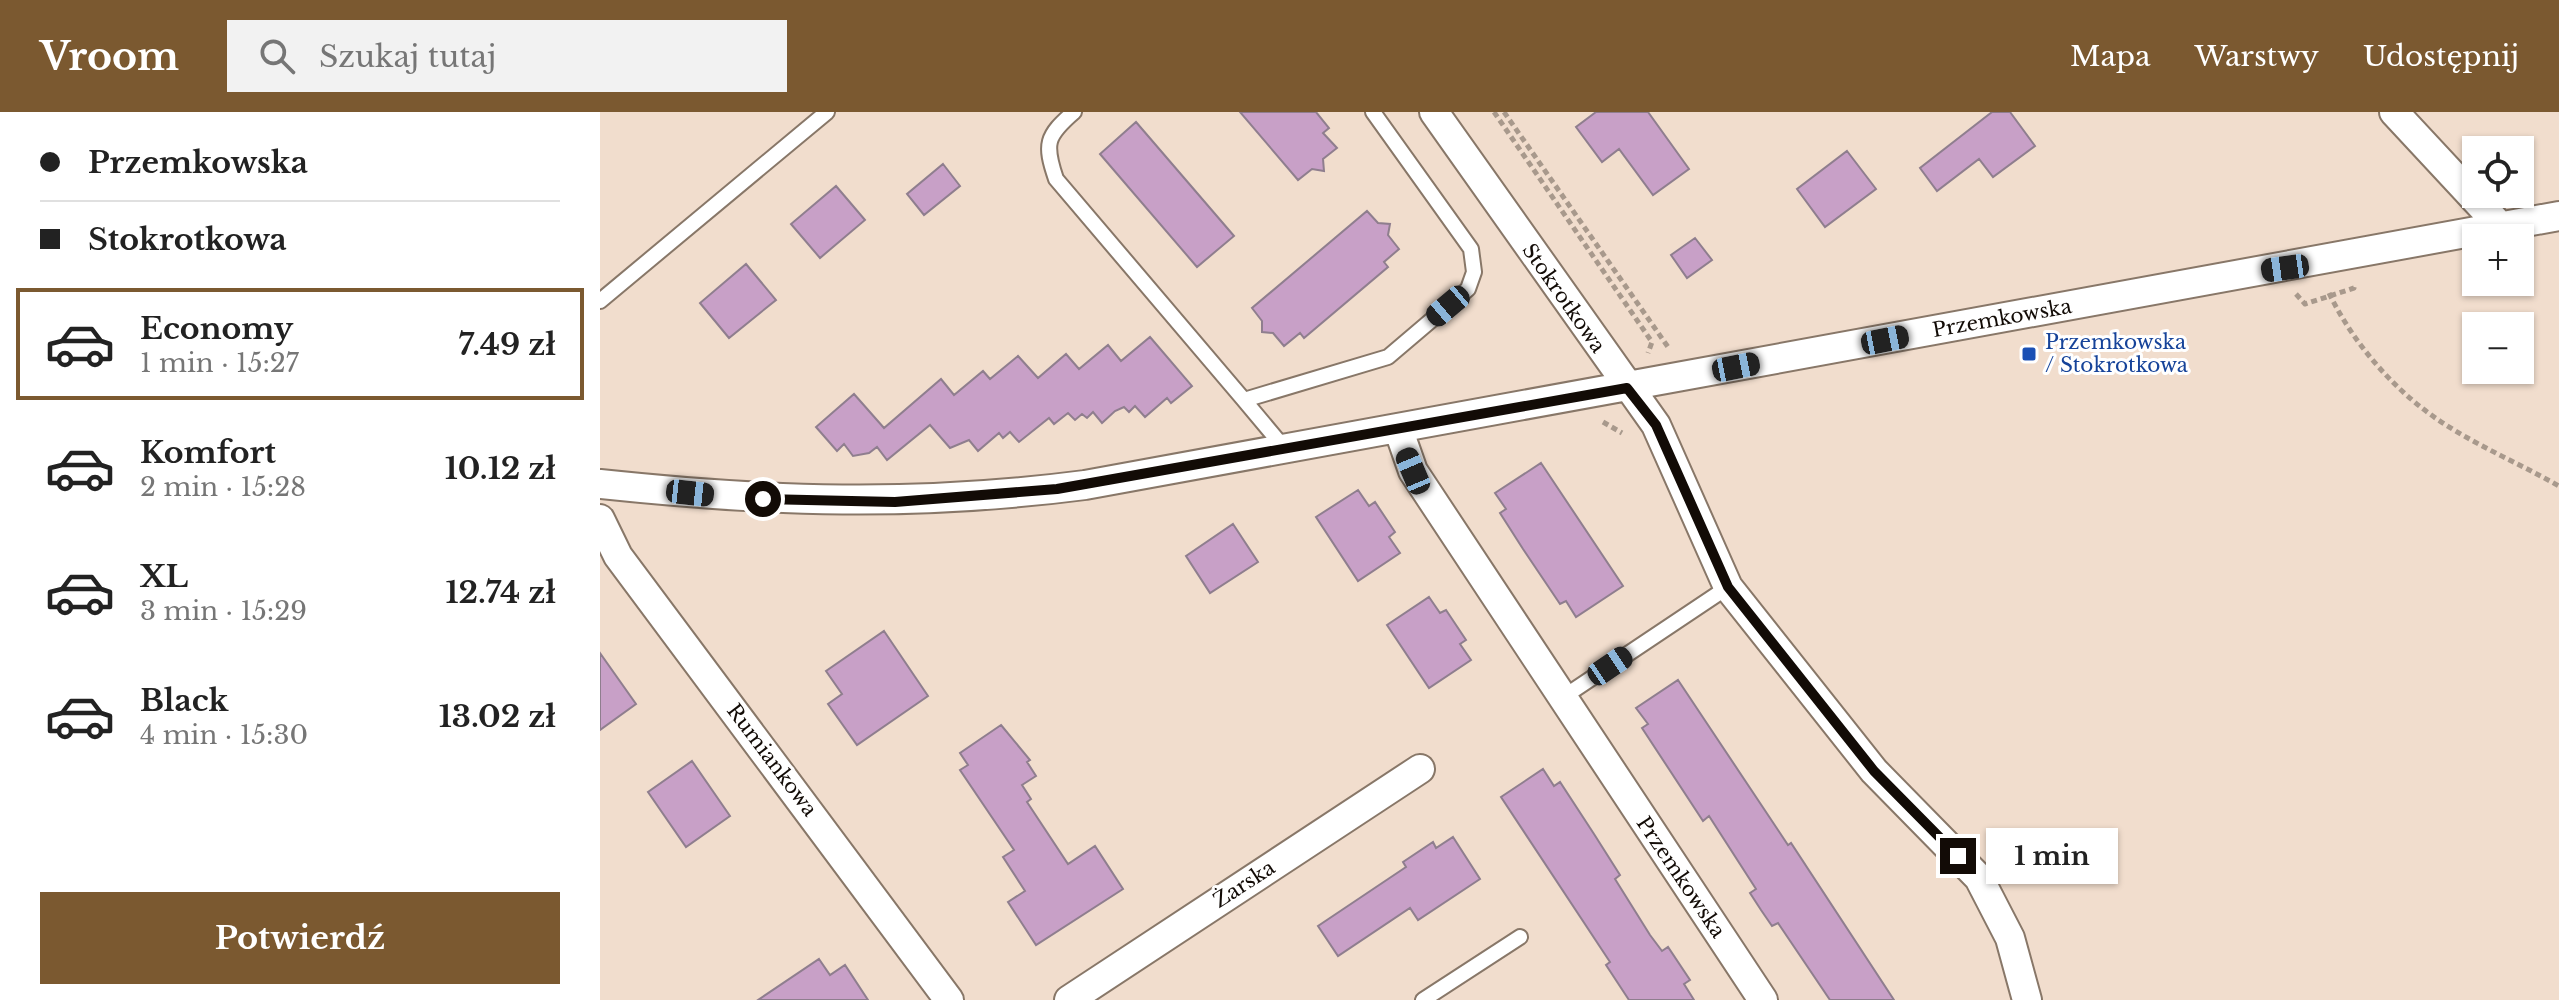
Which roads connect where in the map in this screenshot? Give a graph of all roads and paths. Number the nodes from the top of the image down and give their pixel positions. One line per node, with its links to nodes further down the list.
1 (827, 112): 13 (lane)
2 (1074, 112): 17 (lane)
3 (1373, 112): 17 (lane)
4 (1434, 112): 16 (street, Stokrotkowa)
5 (1494, 112): 15 (path)
6 (1504, 112): 14 (path)
7 (2394, 112): 9 (street)
8 (2559, 216): 10 (street, Przemkowska)
9 (2498, 224)
10 (2517, 224)
11 (2462, 235): 12 (street, Przemkowska)
12 (2316, 263): 16 (street, Przemkowska); 21 (path)
13 (600, 301)
14 (1676, 358)
15 (1644, 362)
16 (1627, 388): 18 (street, Przemkowska); 23 (street, Stokrotkowa)
17 (1244, 400): 19 (lane)
18 (1398, 428): 19 (street, Przemkowska); 24 (street, Przemkowska)
19 (1286, 450): 20 (street, Przemkowska)
20 (600, 484)
21 (2559, 486)
22 (600, 519): 27 (street, Rumiankowa)
23 (1728, 587): 24 (lane); 31 (street, Stokrotkowa)
24 (1562, 698): 30 (street, Przemkowska)
25 (1420, 769): 28 (street, Żarska)
26 (1520, 937): 29 (lane)
27 (949, 1000)
28 (1069, 1000)
29 (1423, 1000)
30 (1763, 1000)
31 (2027, 1000)

